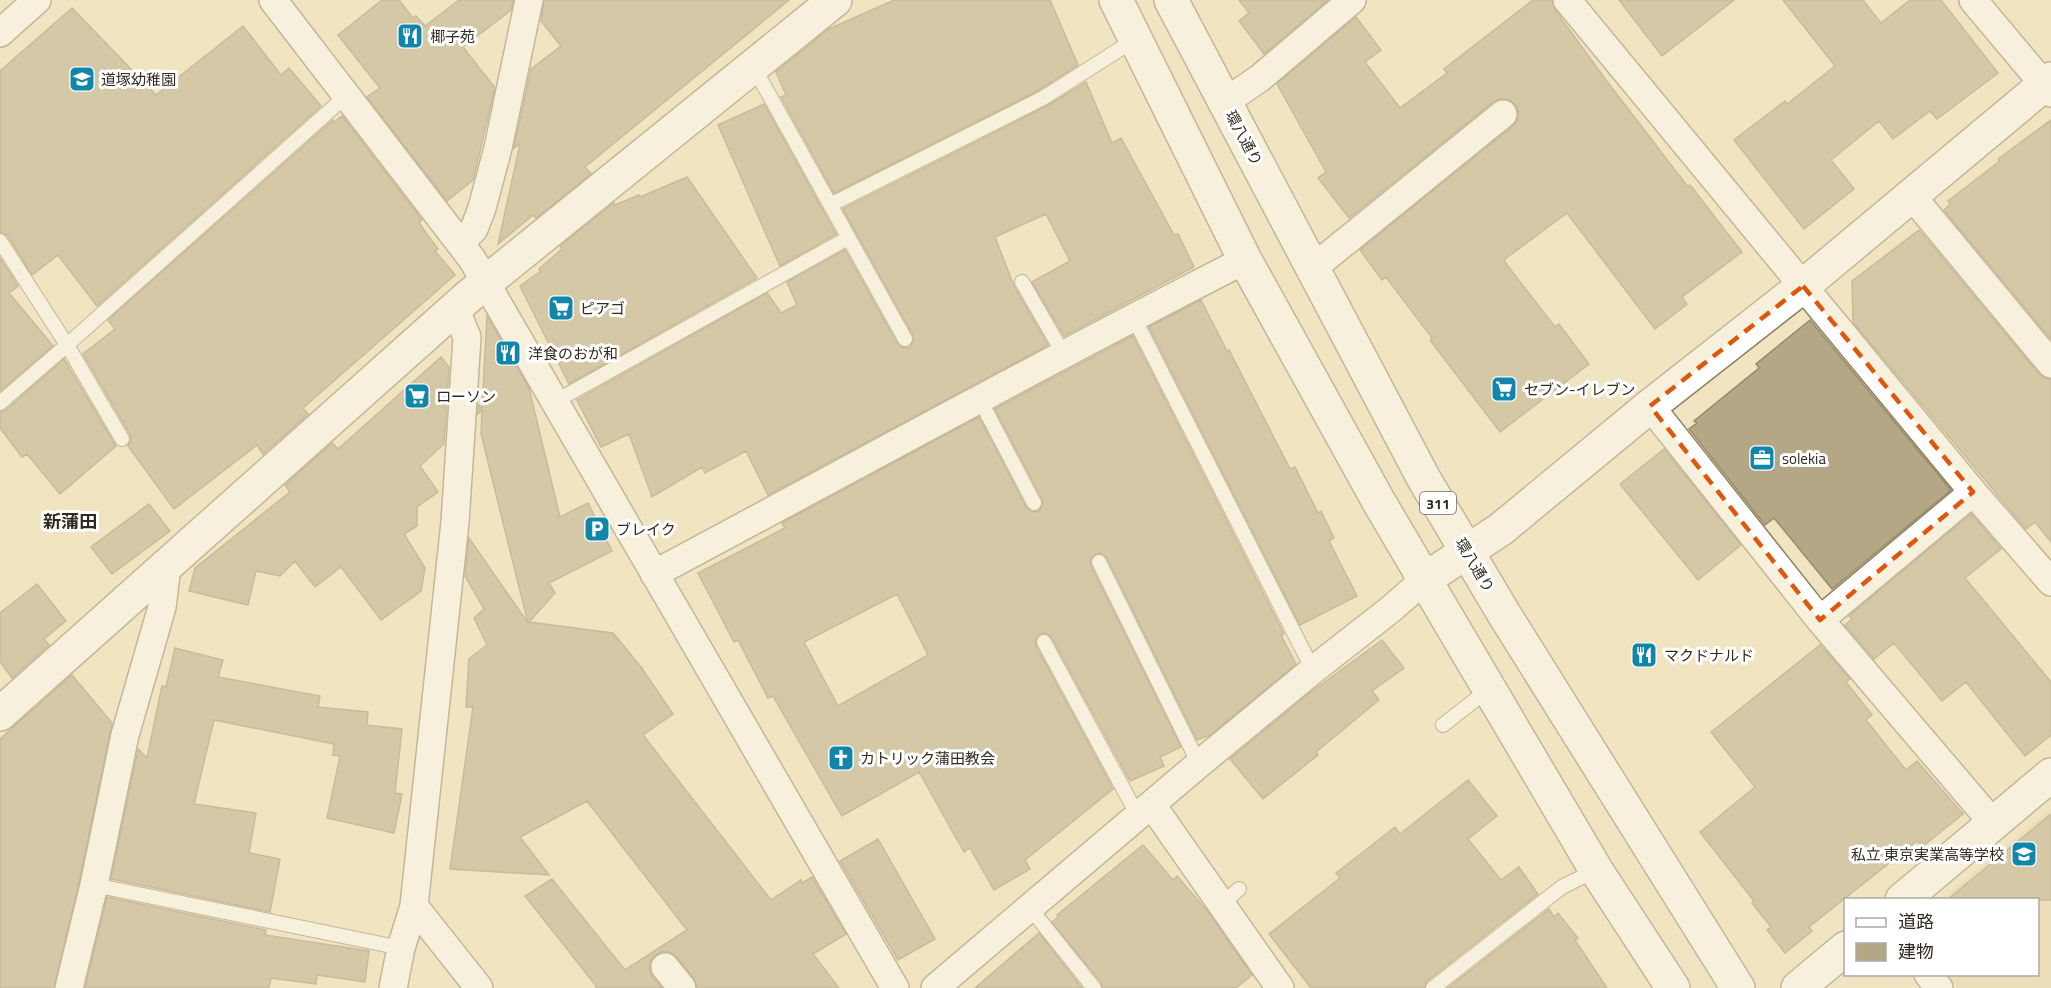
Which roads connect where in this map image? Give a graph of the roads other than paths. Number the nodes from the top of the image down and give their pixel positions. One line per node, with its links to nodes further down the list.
1 (37, 0): 10 (street)
2 (273, 0): 14 (street)
3 (529, 0): 21 (street)
4 (1116, 0): 11 (main road)
5 (1171, 0): 15 (main road, 環八通り / 311)
6 (1352, 0): 15 (street)
7 (1567, 0): 26 (street)
8 (1973, 0): 13 (street)
9 (829, 2): 12 (main road)
10 (0, 33)
11 (1136, 39): 18 (lane); 22 (main road)
12 (753, 66): 18 (lane); 24 (main road)
13 (2049, 86): 17 (main road)
14 (346, 96): 21 (street); 30 (lane)
15 (1225, 102): 23 (main road, 環八通り / 311)
16 (1503, 114): 23 (street)
17 (1911, 195): 26 (main road); 32 (street)
18 (830, 205): 19 (lane)
19 (848, 238): 29 (lane); 34 (lane)
20 (0, 241): 30 (lane)
21 (460, 243): 24 (street)
22 (1245, 260): 28 (street); 44 (main road)
23 (1313, 268): 40 (main road, 環八通り / 311)
24 (486, 282): 27 (main road); 34 (street)
25 (1022, 282): 31 (lane)
26 (1803, 286): 36 (main road); 38 (street)
27 (455, 308): 42 (main road); 59 (street)
28 (1133, 316): 31 (street); 48 (lane)
29 (905, 339)
30 (67, 345): 35 (lane); 37 (lane)
31 (1063, 353): 33 (street)
32 (2051, 364)
33 (980, 400): 39 (lane); 43 (street)
34 (556, 401): 43 (street)
35 (0, 403)
36 (1650, 406): 40 (main road); 46 (street)
37 (122, 439)
38 (1973, 492): 45 (street); 46 (street)
39 (1034, 503)
40 (1467, 553): 44 (main road); 75 (main road, 環八通り / 311)
41 (1099, 562): 52 (lane)
42 (167, 566): 50 (main road); 57 (street)
43 (654, 574): 69 (street)
44 (1424, 580): 48 (street); 49 (main road)
45 (2051, 582)
46 (1820, 620): 55 (street)
47 (1044, 642): 54 (lane)
48 (1313, 670): 52 (street)
49 (1489, 689): 51 (lane); 56 (main road)
50 (0, 714)
51 (1443, 725)
52 (1199, 764): 54 (street)
53 (2051, 775): 55 (main road)
54 (1145, 810): 60 (street); 72 (street)
55 (1992, 822): 58 (main road)
56 (1596, 870): 73 (lane); 74 (main road)
57 (94, 885): 61 (lane); 65 (street)
58 (1904, 898)
59 (414, 906): 61 (street); 67 (street)
60 (1030, 908): 70 (street); 71 (lane)
61 (401, 948): 66 (street)
62 (1844, 949): 76 (main road)
63 (665, 967): 68 (street)
64 (1929, 976): 77 (street)
65 (69, 988)
66 (393, 988)
67 (479, 988)
68 (682, 988)
69 (895, 988)
70 (935, 988)
71 (1094, 988)
72 (1280, 988)
73 (1433, 988)
74 (1673, 988)
75 (1738, 988)
76 (1798, 988)
77 (1939, 988)

